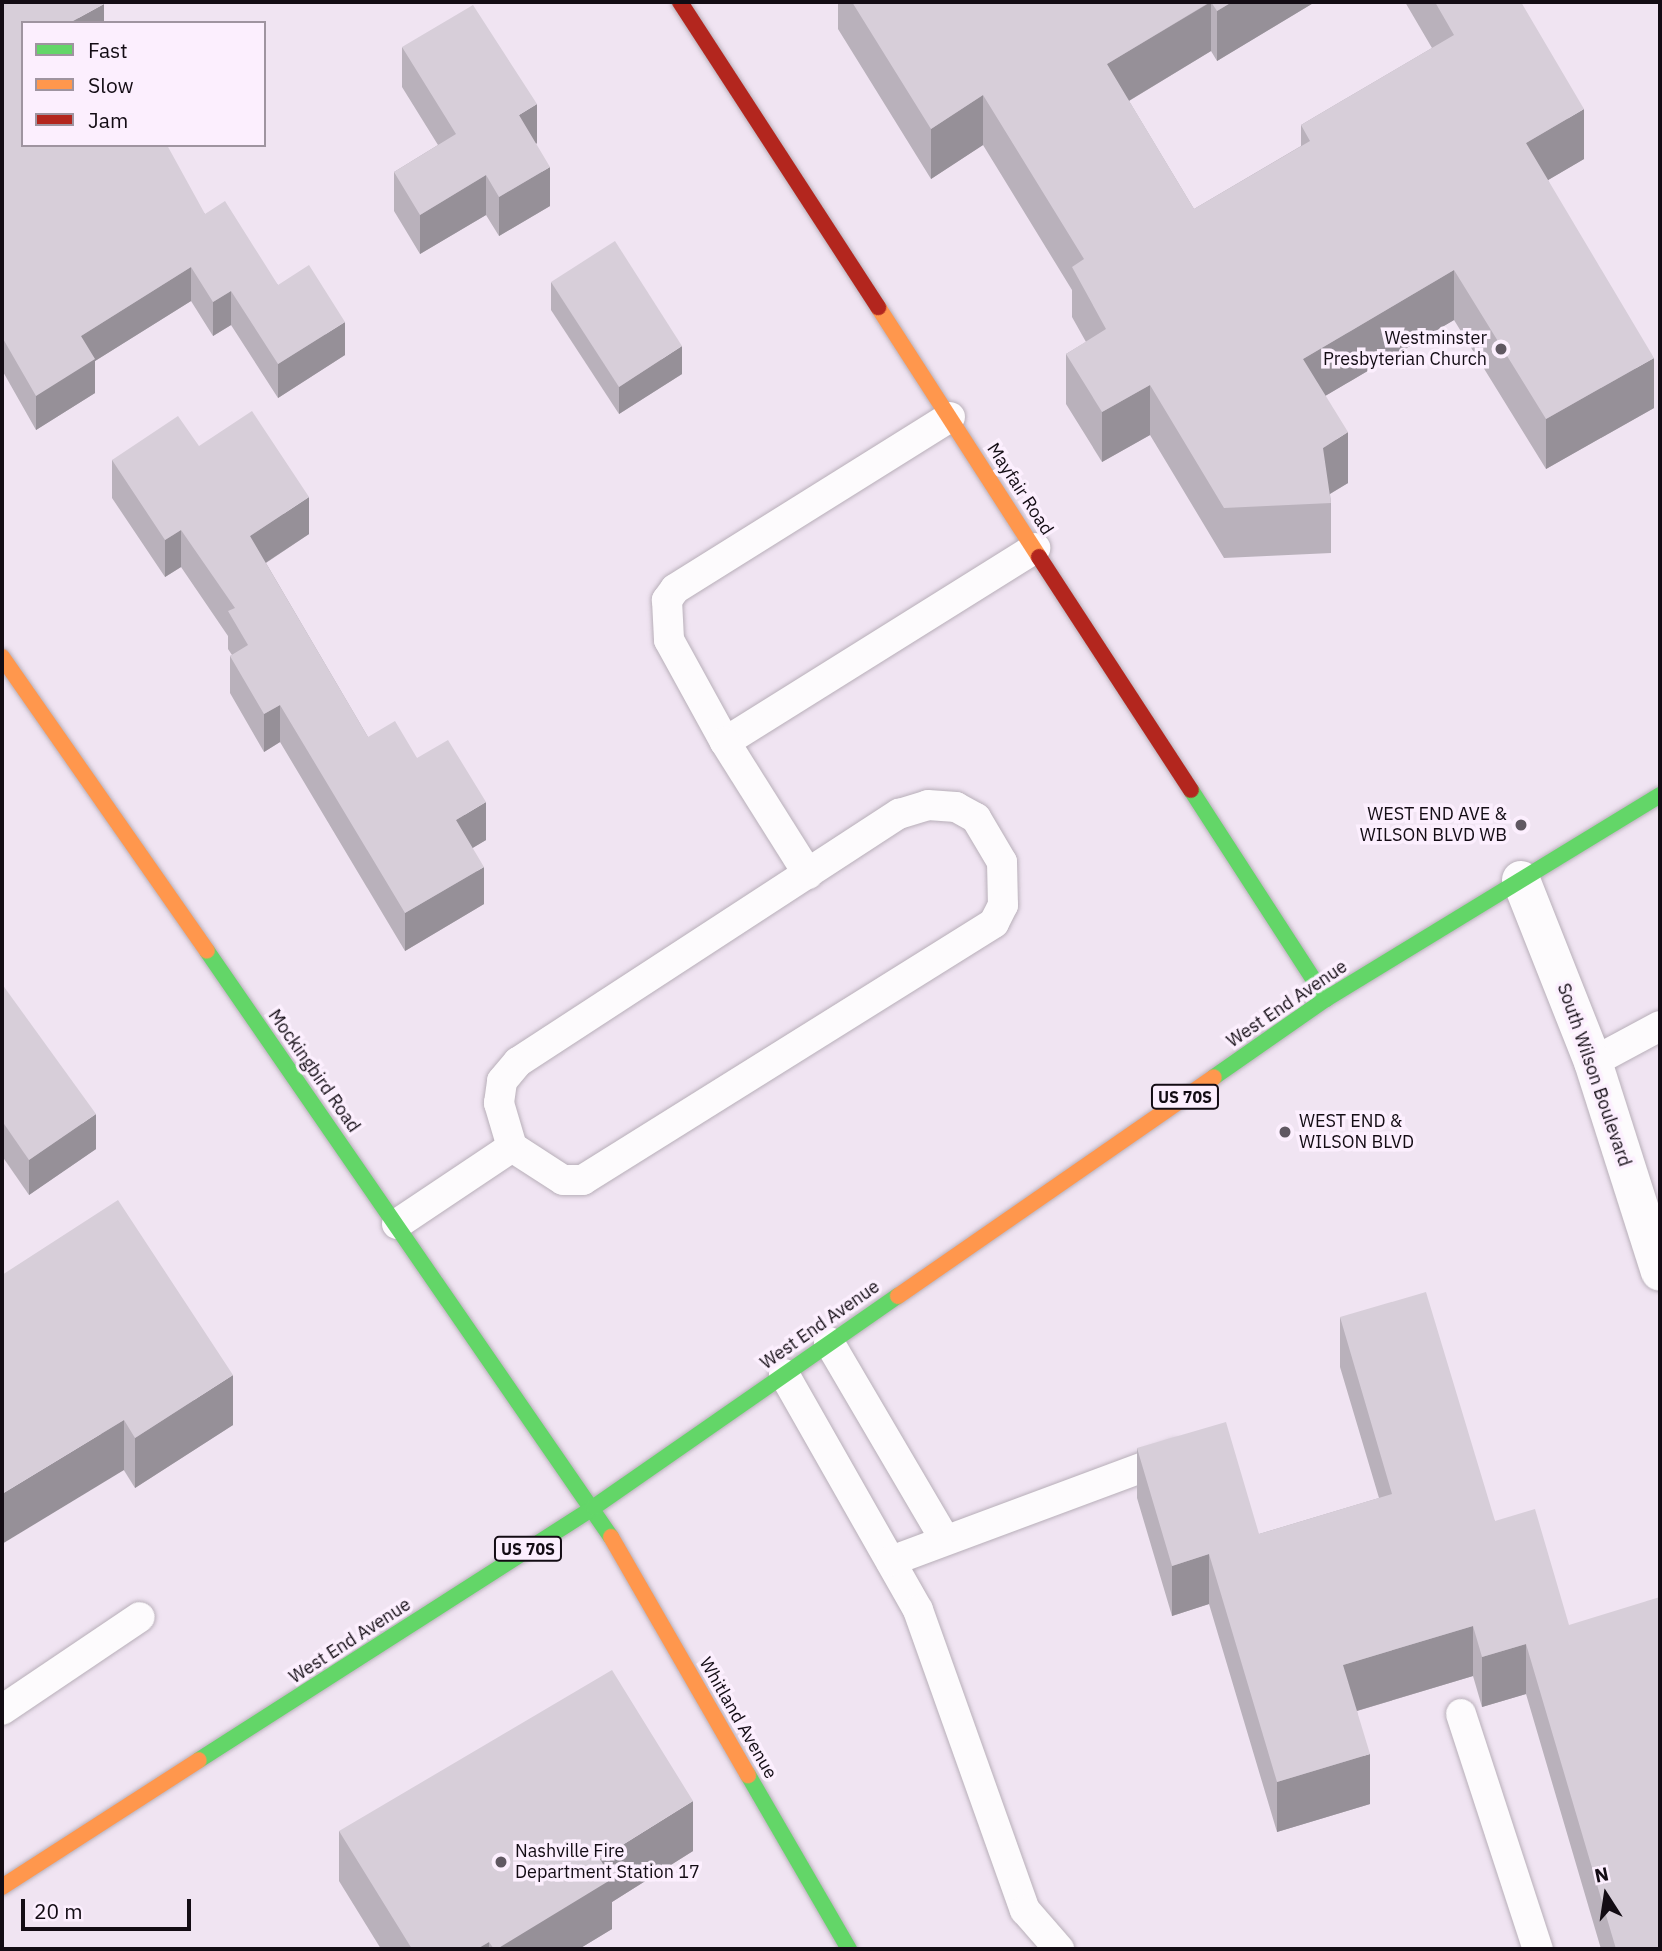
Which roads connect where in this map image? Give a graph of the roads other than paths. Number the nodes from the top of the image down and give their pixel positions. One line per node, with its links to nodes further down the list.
1 (680, 2): 2 (street, Mayfair Road)
2 (950, 417): 3 (street, Mayfair Road); 5 (lane)
3 (1035, 548): 5 (lane); 9 (street, Mayfair Road)
4 (2, 657): 13 (street, Mockingbird Road)
5 (725, 742): 7 (lane)
6 (1660, 795): 8 (street, West End Avenue / US 70S)
7 (808, 874): 12 (lane); 12 (lane)
8 (1521, 880): 9 (street, West End Avenue / US 70S); 11 (street, South Wilson Boulevard)
9 (1326, 999): 15 (street, West End Avenue / US 70S)
10 (1660, 1026): 11 (lane)
11 (1593, 1062): 14 (street, South Wilson Boulevard)
12 (512, 1147): 13 (lane)
13 (397, 1224): 18 (street, Mockingbird Road)
14 (1660, 1272)
15 (829, 1342): 16 (street, West End Avenue / US 70S); 19 (lane)
16 (784, 1374): 18 (street, West End Avenue / US 70S); 20 (lane)
17 (1206, 1443): 19 (lane)
18 (594, 1507): 24 (street, West End Avenue / US 70S); 25 (street, Whitland Avenue)
19 (945, 1540): 20 (lane)
20 (891, 1561): 26 (lane)
21 (140, 1618): 22 (lane)
22 (2, 1710)
23 (1461, 1714): 27 (lane)
24 (2, 1887)
25 (843, 1947)
26 (1059, 1949)
27 (1538, 1949)

